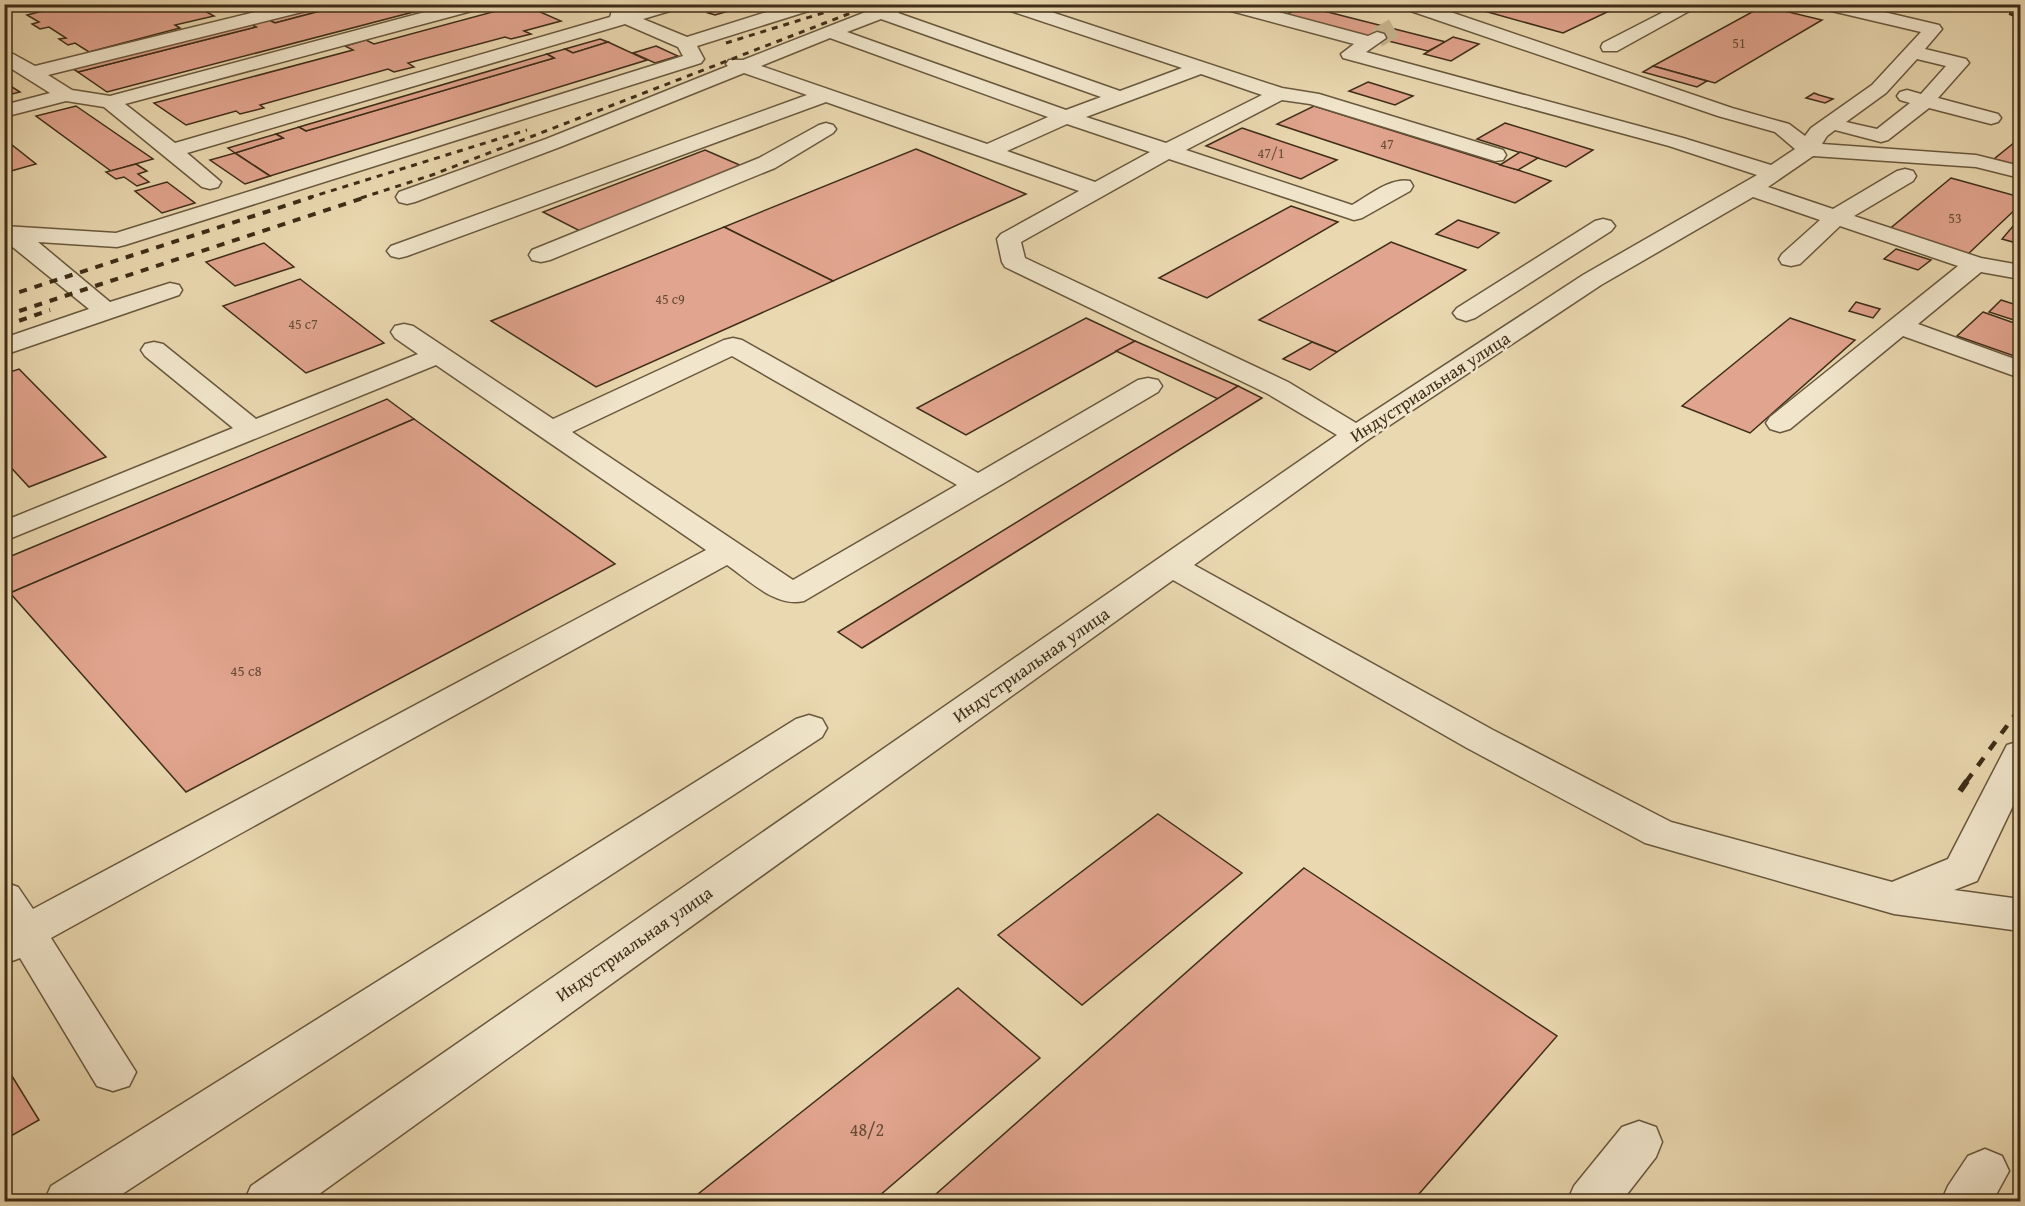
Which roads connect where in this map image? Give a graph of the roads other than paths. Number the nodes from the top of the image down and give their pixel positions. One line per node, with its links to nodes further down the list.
1 (312, 4): 10 (street)
2 (477, 4): 29 (street)
3 (674, 4): 14 (street)
4 (812, 4): 17 (street)
5 (904, 4): 12 (street)
6 (1008, 4): 21 (street)
7 (1226, 4): 44 (street)
8 (1694, 4): 16 (street)
9 (1825, 4): 18 (street, Индустриальная улица)
10 (281, 8): 22 (street)
11 (601, 8): 14 (street)
12 (882, 13): 15 (street); 27 (street)
13 (1408, 14): 36 (street)
14 (626, 18): 17 (street); 38 (street)
15 (830, 32): 20 (street); 31 (street)
16 (1610, 47)
17 (690, 51): 20 (street); 51 (street)
18 (1914, 52): 23 (street, Индустриальная улица); 28 (street)
19 (4, 55): 22 (street)
20 (745, 66): 26 (street); 48 (street)
21 (1200, 68): 24 (street); 27 (street)
22 (32, 73): 25 (street)
23 (1879, 89): 28 (street); 33 (street, Индустриальная улица)
24 (1279, 94): 37 (street); 40 (street)
25 (66, 95): 29 (street); 30 (street)
26 (827, 95): 35 (street); 39 (street)
27 (1119, 97): 31 (street)
28 (1925, 101): 32 (street); 33 (street)
29 (110, 102): 38 (street)
30 (4, 111)
31 (1066, 117): 37 (street); 39 (street)
32 (1991, 118)
33 (1831, 124): 36 (street, Индустриальная улица)
34 (826, 129): 41 (street)
35 (711, 137): 41 (street); 52 (street)
36 (1809, 149): 42 (street); 44 (street, Индустриальная улица)
37 (1169, 150): 46 (street); 47 (street)
38 (171, 151): 45 (street)
39 (988, 152): 47 (street)
40 (1495, 155)
41 (767, 163): 53 (street)
42 (2020, 172)
43 (1905, 176): 49 (street)
44 (1762, 181): 49 (street); 70 (street, Индустриальная улица)
45 (210, 182)
46 (1402, 186)
47 (1097, 190): 70 (street)
48 (407, 197)
49 (1838, 216): 54 (street); 55 (street)
50 (1603, 226): 59 (street)
51 (8, 233): 58 (street)
52 (399, 251)
53 (541, 255)
54 (1791, 259)
55 (1976, 264): 56 (street); 60 (street)
56 (2020, 272)
57 (170, 290): 58 (street)
58 (107, 312): 62 (street)
59 (1466, 313)
60 (1899, 326): 65 (street); 67 (street)
61 (404, 332): 64 (street)
62 (4, 347)
63 (154, 350): 68 (street)
64 (438, 355): 68 (street); 69 (street)
65 (2020, 370)
66 (1148, 386): 71 (street)
67 (1780, 423)
68 (252, 430): 72 (street)
69 (551, 431): 71 (street); 73 (street)
70 (1356, 435): 74 (street, Индустриальная улица)
71 (978, 485): 73 (street)
72 (7, 528)
73 (728, 551): 79 (street)
74 (1172, 566): 77 (street); 83 (street, Индустриальная улица)
75 (809, 728): 82 (street)
76 (2020, 754): 77 (street)
77 (1894, 898): 78 (street)
78 (2020, 915)
79 (12, 926): 80 (street)
80 (113, 1072)
81 (1638, 1142): 84 (street)
82 (68, 1202)
83 (268, 1202)
84 (1591, 1202)

